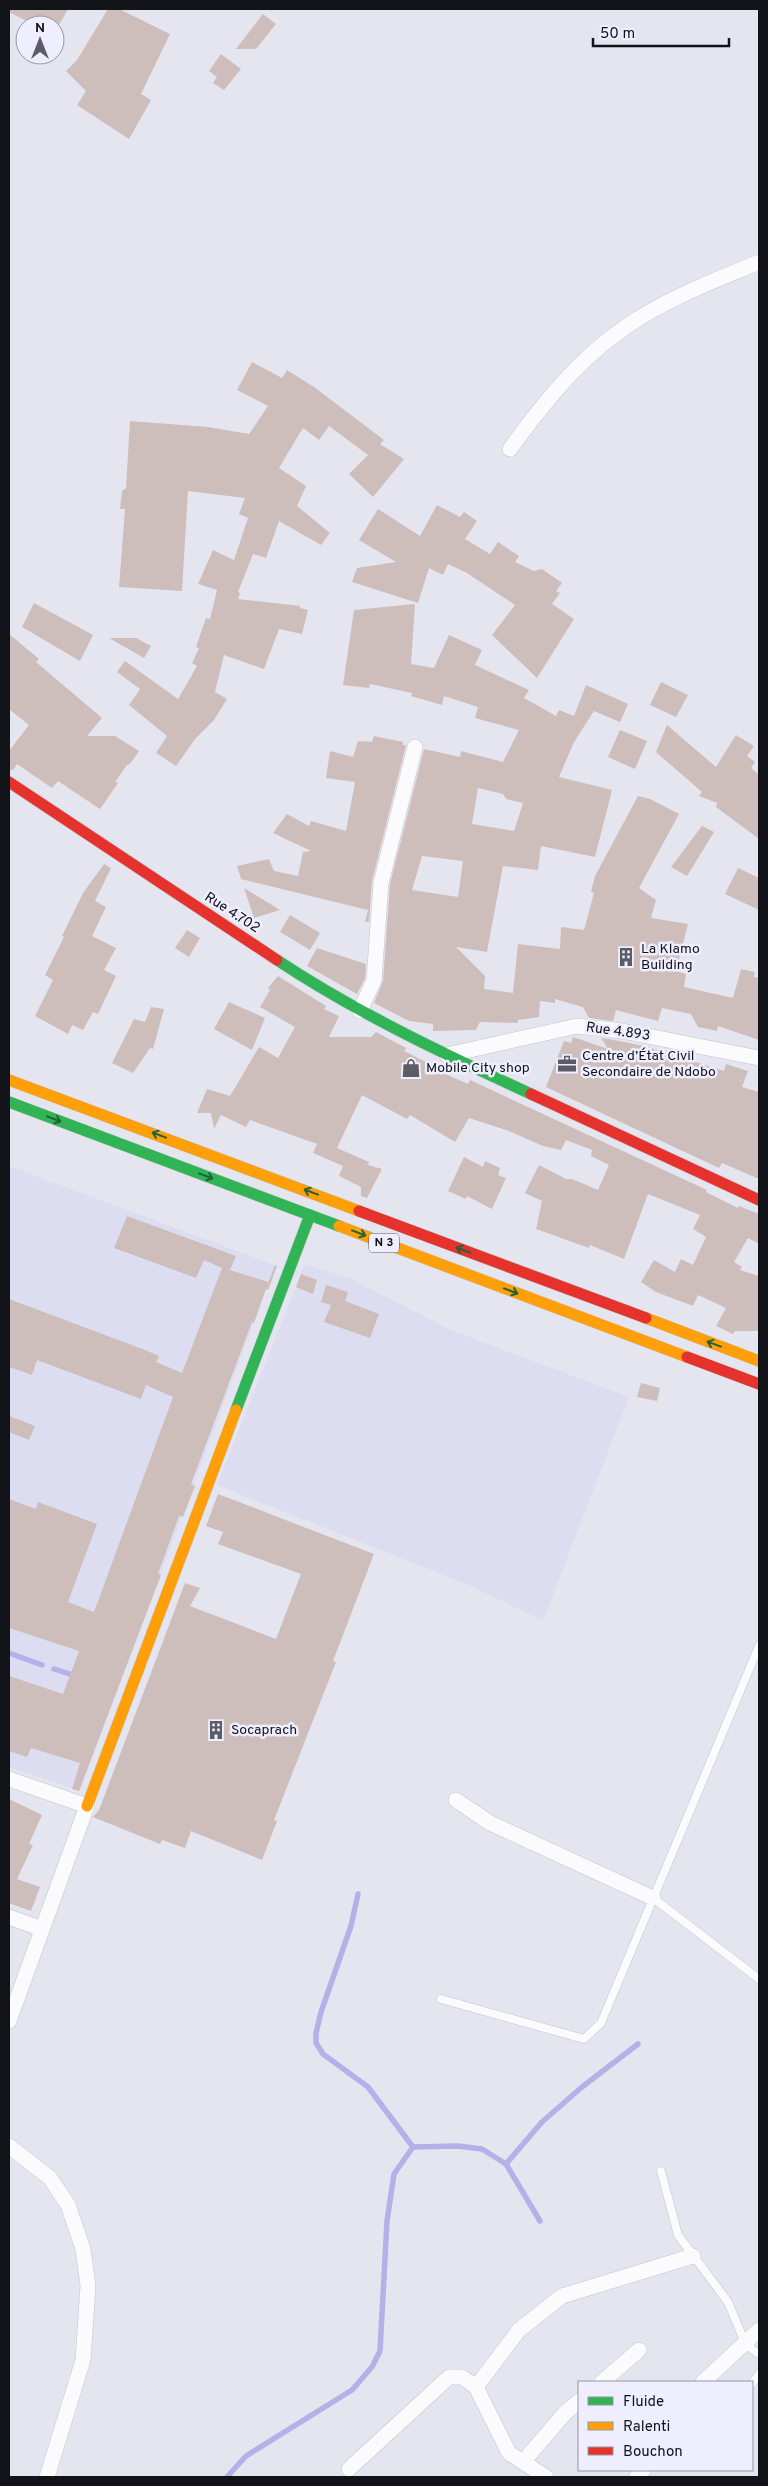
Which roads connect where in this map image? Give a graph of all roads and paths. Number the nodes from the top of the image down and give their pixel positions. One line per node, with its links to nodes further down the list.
1 (759, 262): 2 (street)
2 (510, 449)
3 (415, 747): 5 (street)
4 (9, 782): 5 (main road, Rue 4.702)
5 (360, 1011): 6 (main road, Rue 4.702)
6 (447, 1055): 7 (street, Rue 4.893); 10 (main road, Rue 4.702)
7 (759, 1058)
8 (9, 1080): 12 (main road, N 3, one-way to 8)
9 (9, 1102): 11 (main road, N 3, one-way to 11)
10 (759, 1200)
11 (310, 1215): 13 (main road, N 3, one-way to 13); 19 (main road)
12 (624, 1310): 13 (main road); 14 (main road, N 3, one-way to 12)
13 (615, 1330): 15 (main road, N 3)
14 (759, 1360)
15 (759, 1384)
16 (759, 1646): 20 (lane)
17 (9, 1779): 19 (street)
18 (456, 1800): 20 (street)
19 (87, 1806): 22 (street)
20 (654, 1898): 23 (lane); 24 (lane)
21 (9, 1917): 22 (street)
22 (42, 1929): 25 (street)
23 (759, 1979)
24 (441, 2000)
25 (9, 2021)
26 (9, 2146): 39 (street)
27 (661, 2171): 28 (lane)
28 (693, 2256): 30 (lane); 35 (street)
29 (759, 2330): 30 (street)
30 (746, 2345): 32 (lane); 34 (street)
31 (639, 2350): 33 (street)
32 (759, 2354)
33 (603, 2381)
34 (704, 2381)
35 (476, 2387): 37 (street); 38 (street)
36 (578, 2403): 37 (street)
37 (523, 2462): 40 (street)
38 (349, 2469)
39 (47, 2477)
40 (546, 2477)

